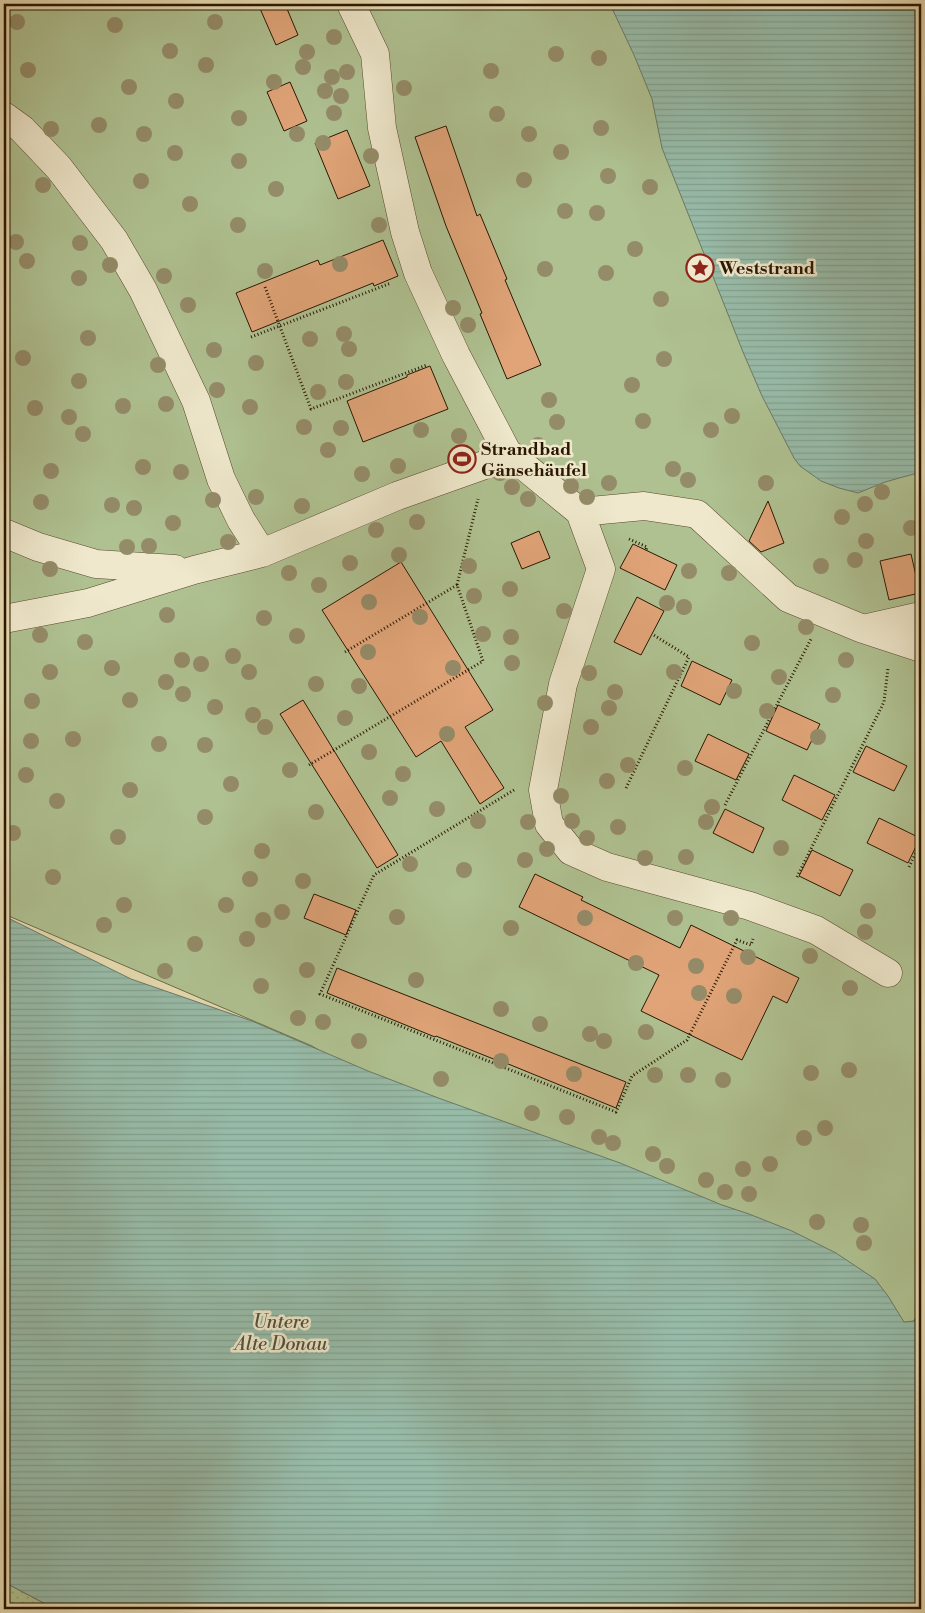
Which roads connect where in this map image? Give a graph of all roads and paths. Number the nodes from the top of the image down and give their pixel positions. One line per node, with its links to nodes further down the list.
1 (351, 4): 3 (street)
2 (4, 116): 13 (street)
3 (418, 273): 5 (path); 7 (street)
4 (266, 287): 5 (path)
5 (279, 326): 6 (path); 7 (path)
6 (251, 337)
7 (456, 355): 8 (street)
8 (497, 458): 9 (street); 13 (street); 15 (path)
9 (580, 512): 16 (street); 25 (street)
10 (4, 533): 14 (street)
11 (629, 539): 12 (path)
12 (646, 550)
13 (262, 553): 14 (street)
14 (194, 570): 18 (street)
15 (457, 585): 23 (path); 24 (path)
16 (824, 613): 19 (street); 27 (path)
17 (921, 616): 19 (street)
18 (4, 619)
19 (863, 628): 21 (street)
20 (652, 634): 26 (path)
21 (892, 639): 22 (street); 30 (path)
22 (921, 648)
23 (345, 652)
24 (309, 765)
25 (547, 769): 31 (street); 31 (path)
26 (626, 788)
27 (725, 805)
28 (921, 842): 29 (path)
29 (908, 866)
30 (797, 877)
31 (766, 912): 32 (street)
32 (888, 973)

